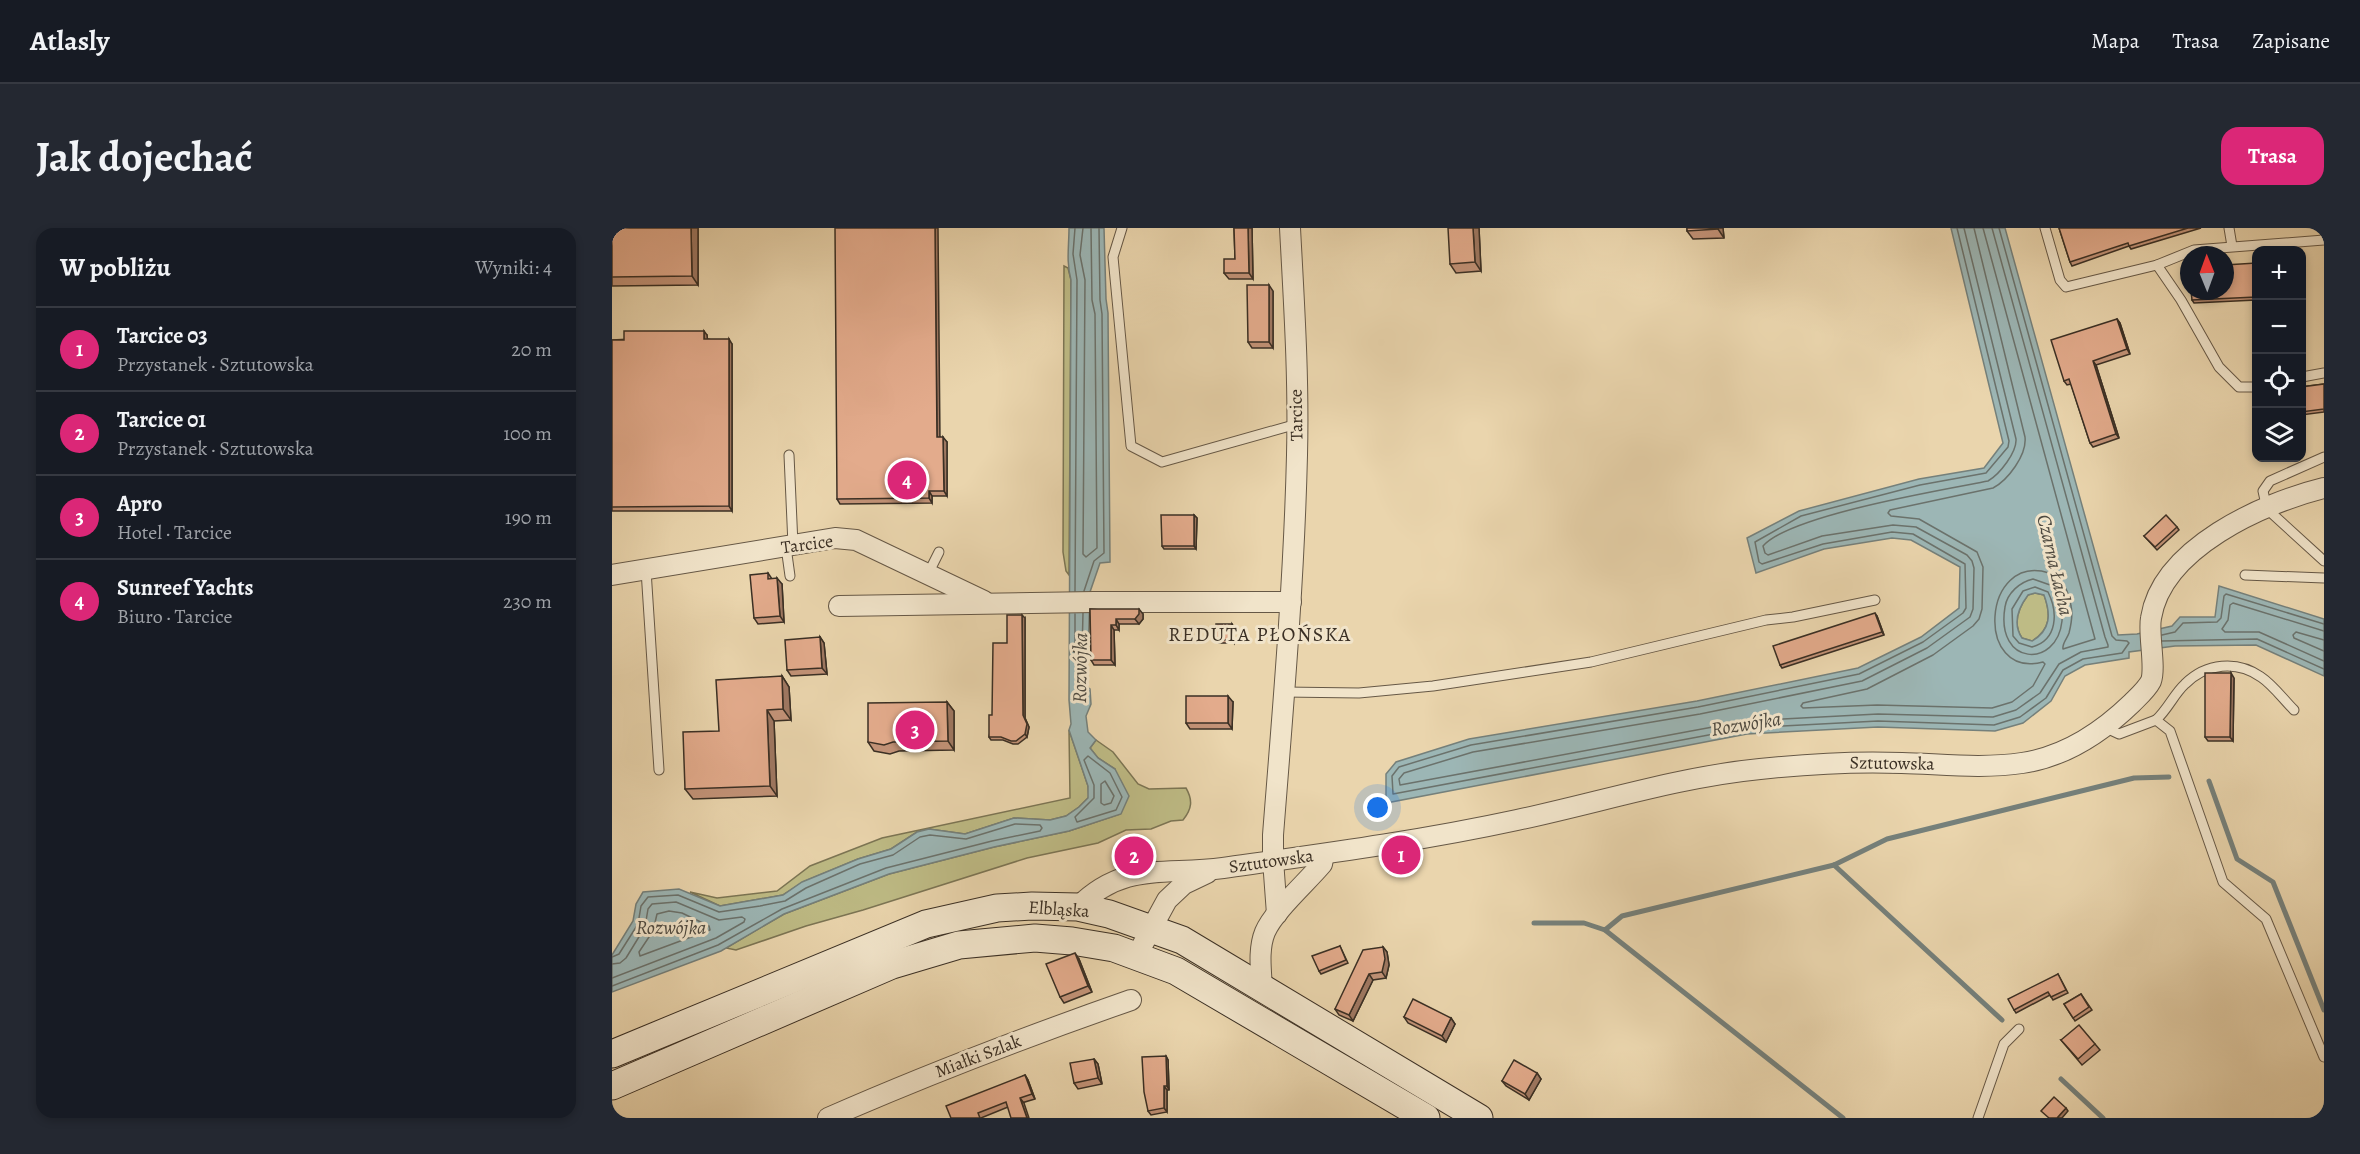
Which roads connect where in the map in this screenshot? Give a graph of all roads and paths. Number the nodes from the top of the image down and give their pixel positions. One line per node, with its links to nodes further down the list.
1 (1122, 228): 12 (lane)
2 (1290, 228): 12 (street, Tarcice)
3 (2045, 228): 8 (lane)
4 (2229, 228): 6 (lane)
5 (2324, 240): 6 (lane)
6 (2232, 246)
7 (2180, 256): 8 (lane)
8 (2157, 265): 11 (lane)
9 (2324, 373): 10 (lane)
10 (2306, 376)
11 (2252, 387)
12 (1297, 424): 27 (street, Tarcice)
13 (789, 455): 17 (lane)
14 (2324, 456): 16 (lane)
15 (2324, 488): 16 (street, Sztutowska)
16 (2267, 509): 19 (lane); 33 (street, Sztutowska)
17 (789, 546): 20 (street, Tarcice); 21 (street, Tarcice); 24 (lane)
18 (939, 552): 21 (lane)
19 (2324, 561)
20 (646, 570): 23 (street, Tarcice); 34 (lane)
21 (928, 574): 28 (street, Tarcice)
22 (2245, 575): 25 (lane)
23 (612, 576)
24 (790, 576)
25 (2324, 578)
26 (1875, 600): 30 (lane)
27 (1291, 602): 28 (street, Tarcice); 30 (street, Tarcice)
28 (990, 603): 29 (street, Tarcice)
29 (839, 606)
30 (1284, 692): 36 (street, Tarcice)
31 (2294, 710): 32 (lane)
32 (2156, 720): 33 (lane); 46 (lane)
33 (2104, 727): 35 (street, Sztutowska)
34 (658, 770)
35 (1324, 854): 36 (street, Sztutowska); 39 (street, Sztutowska)
36 (1273, 860): 37 (street, Sztutowska); 39 (street, Tarcice)
37 (1218, 869): 38 (street, Sztutowska); 40 (street, Sztutowska)
38 (1078, 908): 40 (main road, Elbląska); 45 (main road, Elbląska)
39 (1277, 914): 42 (street, Sztutowska)
40 (1151, 928): 41 (street, Sztutowska); 42 (main road, Elbląska)
41 (1137, 955): 47 (main road, Elbląska); 49 (main road, Elbląska)
42 (1262, 988): 50 (main road, Elbląska)
43 (1131, 1000): 48 (street, Miałki Szlak)
44 (2019, 1029): 51 (lane)
45 (612, 1054)
46 (2324, 1057)
47 (612, 1086)
48 (828, 1118)
49 (1426, 1118)
50 (1479, 1118)
51 (1978, 1118)

